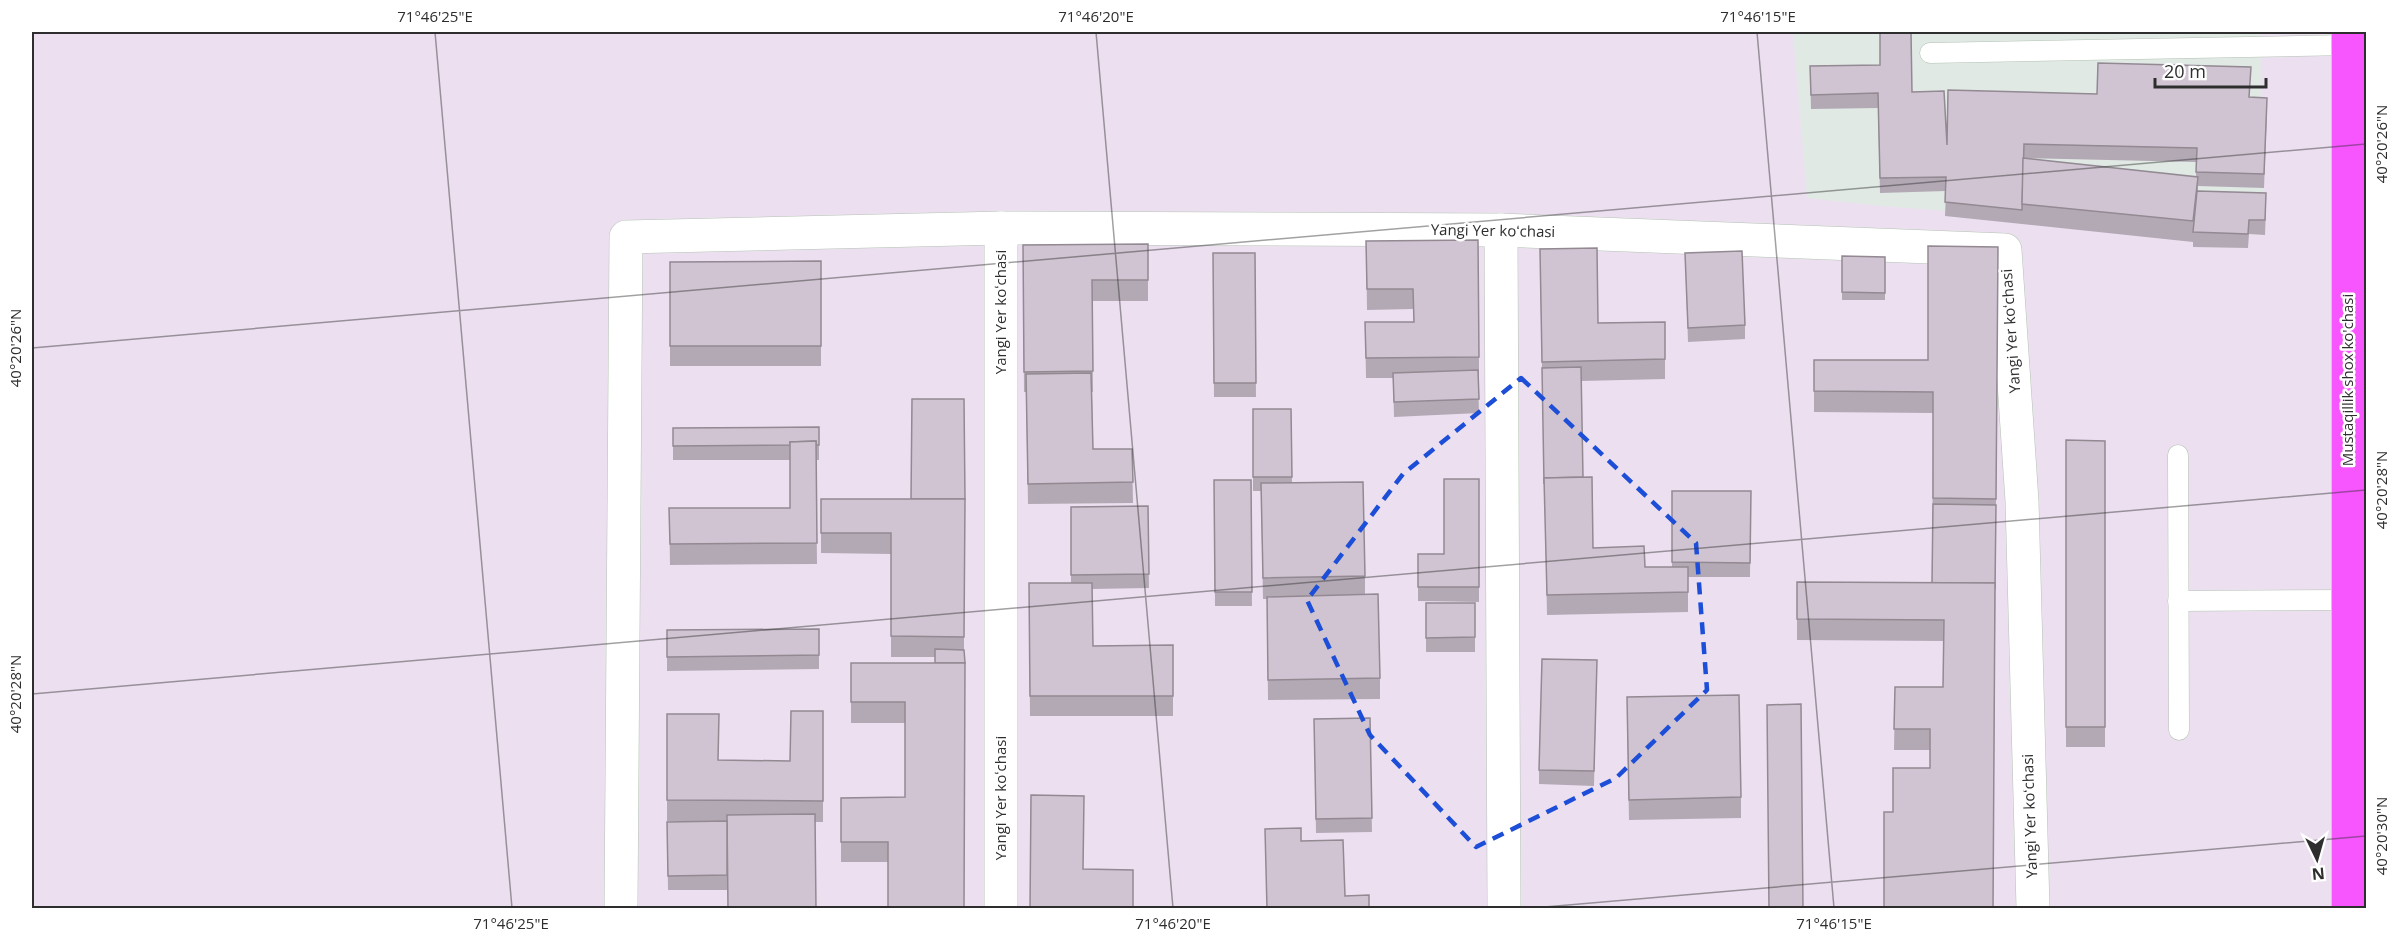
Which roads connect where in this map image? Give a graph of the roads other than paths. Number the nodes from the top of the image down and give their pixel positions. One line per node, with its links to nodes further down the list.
1 (2348, 38): 2 (lane); 6 (main road, Mustaqillik shox ko'chasi)
2 (1930, 53)
3 (1001, 228): 4 (street, Yangi Yer koʻchasi); 9 (street); 10 (street, Yangi Yer koʻchasi)
4 (1501, 230): 11 (street); 12 (street, Yangi Yer koʻchasi)
5 (2178, 455): 7 (lane)
6 (2348, 600): 7 (lane); 13 (main road, Mustaqillik shox ko'chasi)
7 (2178, 601): 8 (lane)
8 (2179, 730)
9 (621, 909)
10 (1000, 909)
11 (1504, 909)
12 (2033, 909)
13 (2348, 909)

